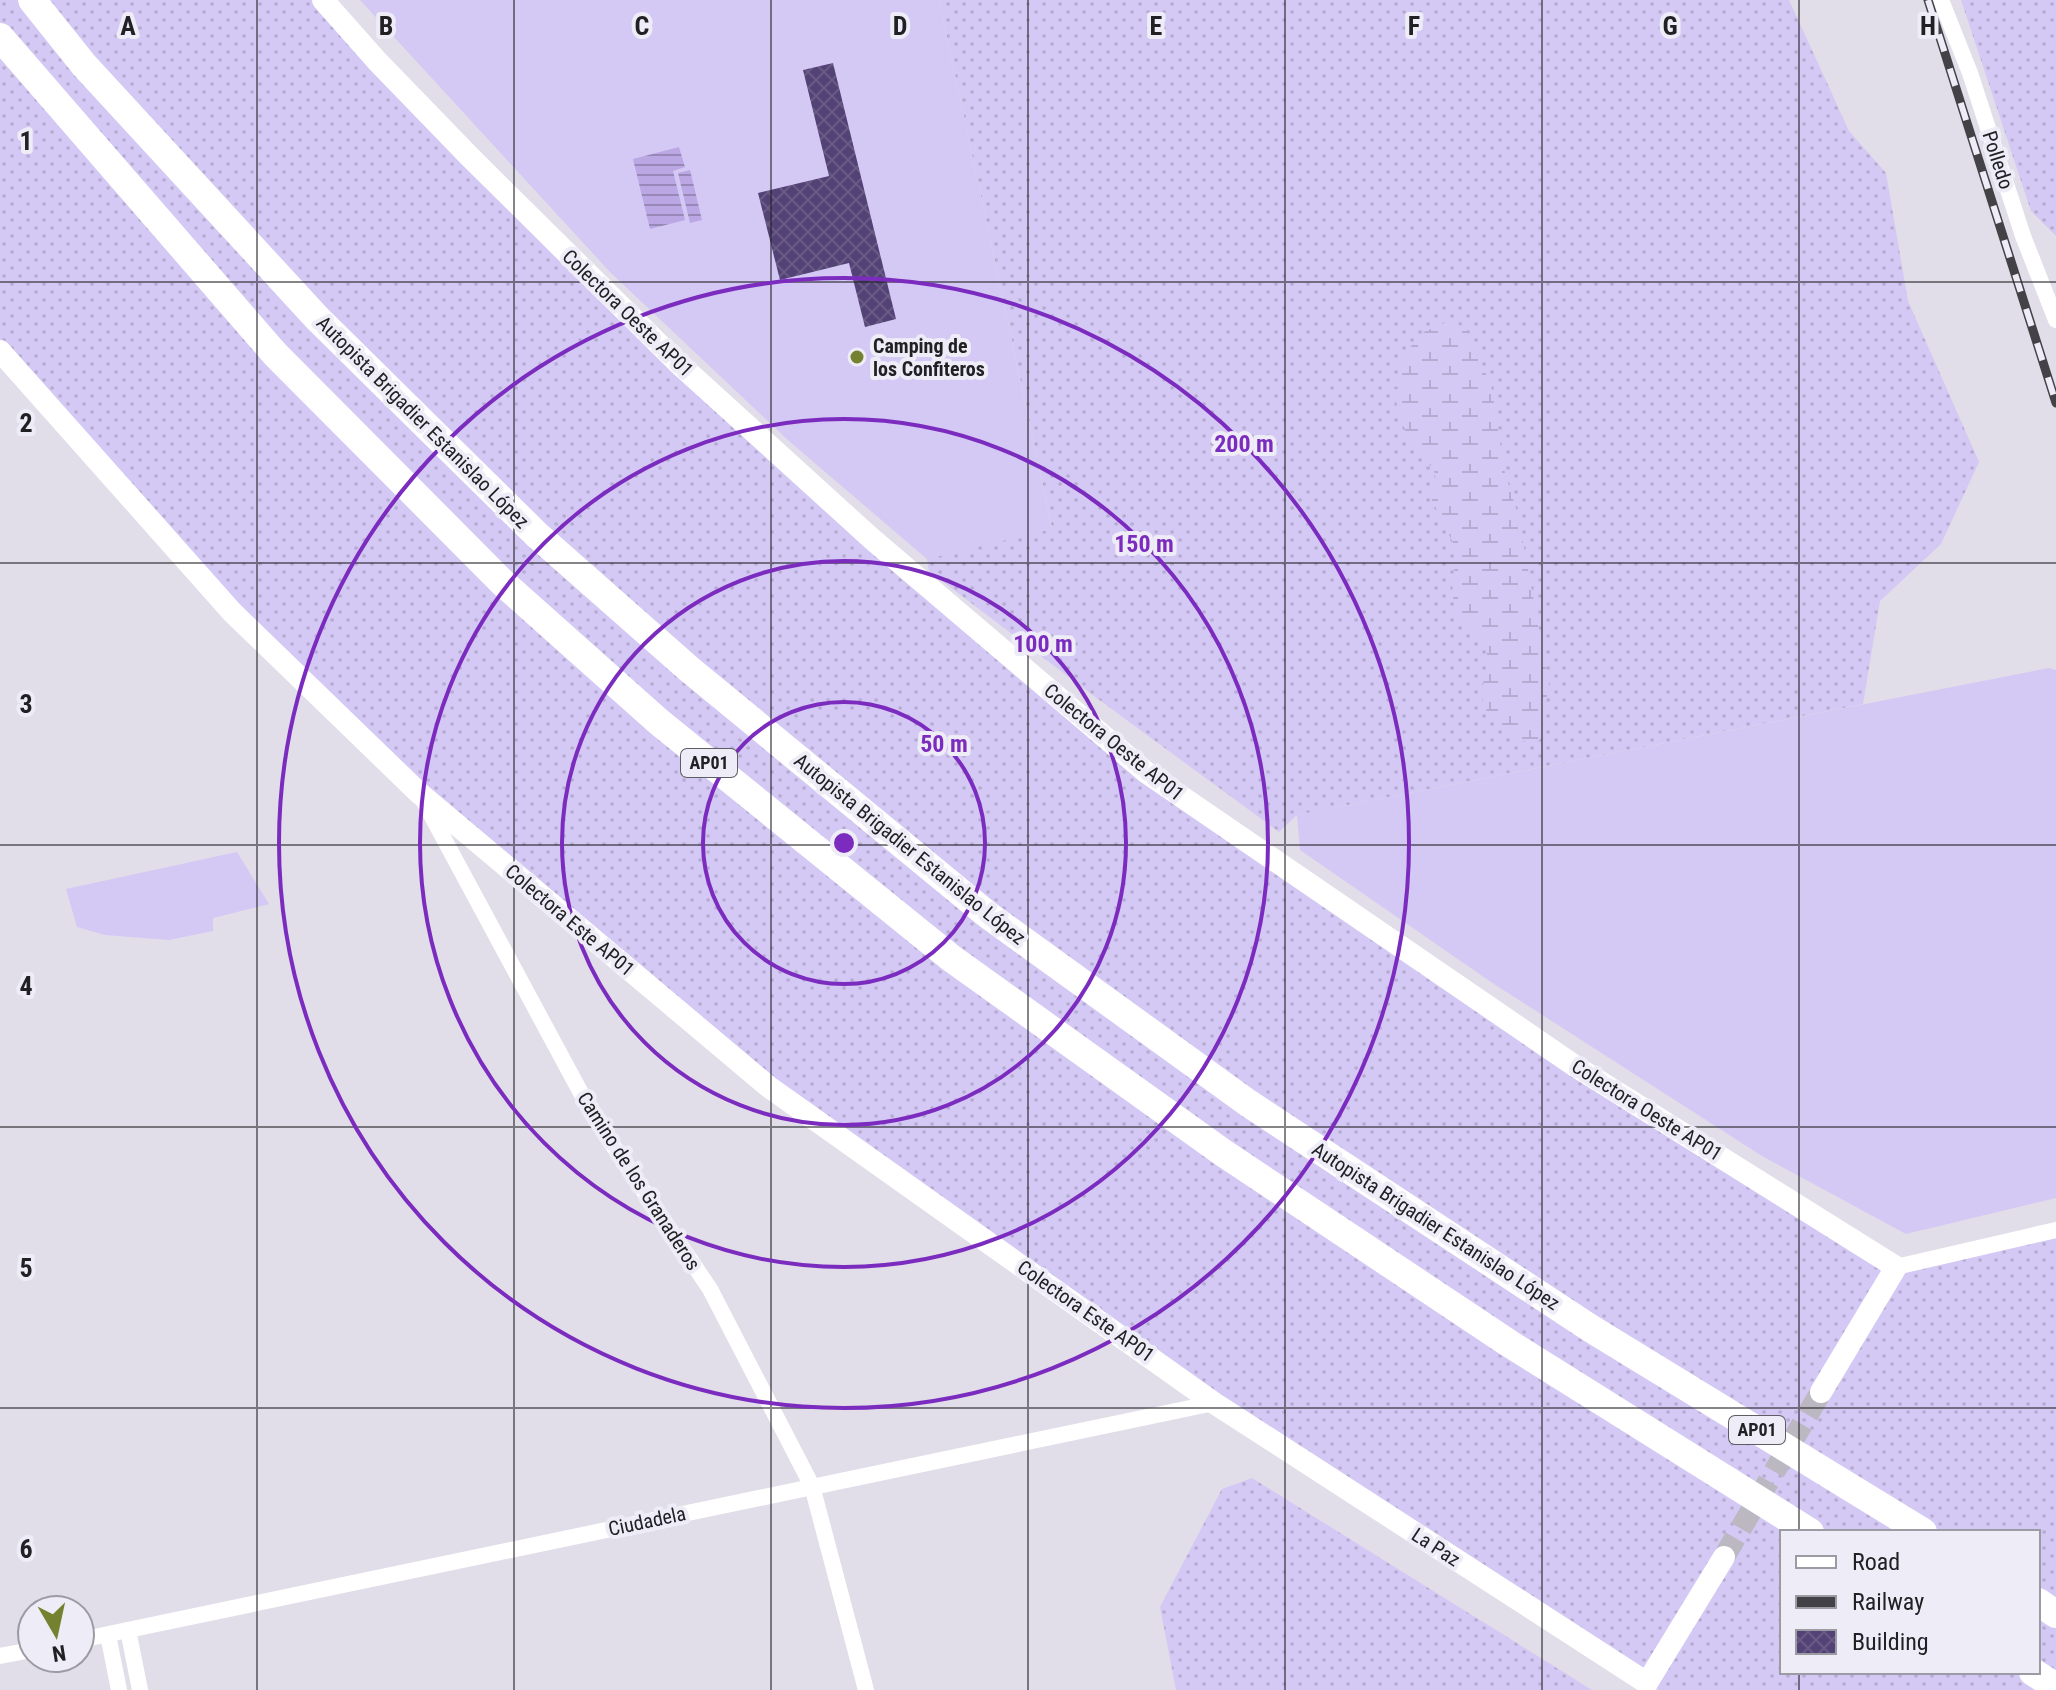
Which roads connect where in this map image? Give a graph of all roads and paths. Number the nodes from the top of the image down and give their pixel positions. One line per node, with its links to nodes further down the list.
1 (32, 0): 14 (highway, Autopista Brigadier Estanislao López / AP01)
2 (323, 0): 9 (street, Colectora Oeste AP01)
3 (1941, 0): 5 (street, Polledo)
4 (0, 37): 13 (highway, AP01)
5 (2056, 320)
6 (0, 351): 7 (street, Colectora Este AP01)
7 (418, 792): 11 (street, Colectora Este AP01); 12 (street, Camino de los Granaderos)
8 (2056, 1230): 9 (street)
9 (1896, 1267): 10 (street)
10 (1821, 1392)
11 (1214, 1403): 12 (street, Ciudadela); 20 (street, La Paz)
12 (812, 1486): 16 (street, Ciudadela); 24 (street, Camino de los Granaderos)
13 (1807, 1530)
14 (1920, 1530)
15 (1724, 1557): 20 (street)
16 (128, 1630): 17 (street, Ciudadela); 23 (street)
17 (108, 1635): 18 (street, Ciudadela); 22 (street)
18 (96, 1637)
19 (2036, 1674): 21 (highway)
20 (1653, 1686)
21 (2056, 1687)
22 (119, 1690)
23 (140, 1690)
24 (866, 1690)

